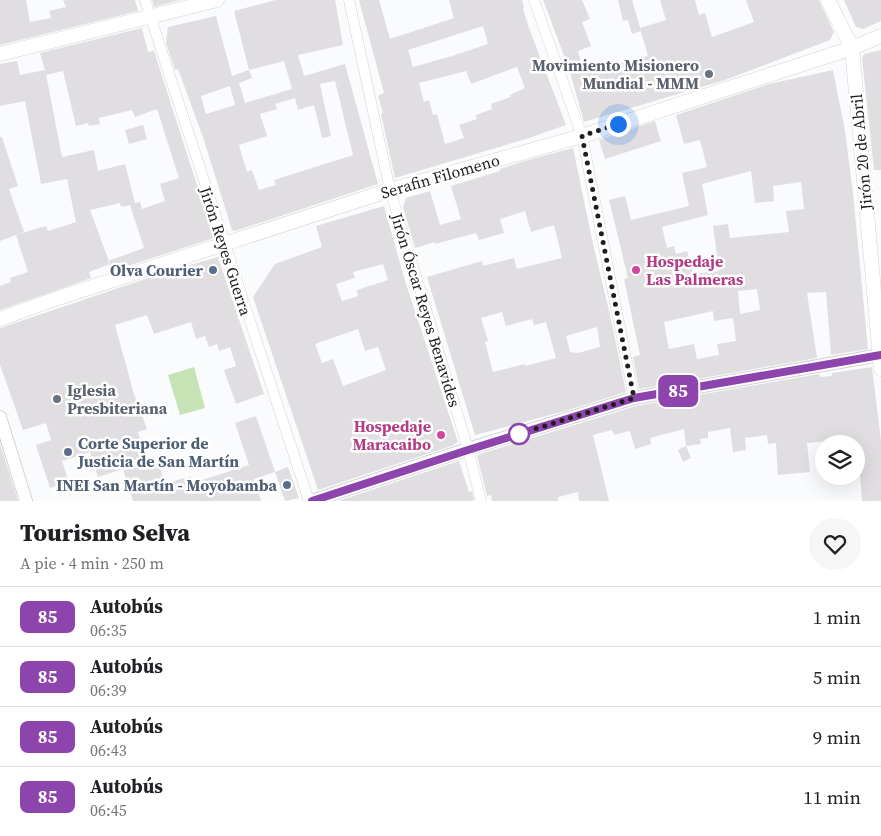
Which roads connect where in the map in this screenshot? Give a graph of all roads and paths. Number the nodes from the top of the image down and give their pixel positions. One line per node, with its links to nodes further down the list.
1 (145, 0): 6 (street, Jirón Reyes Guerra)
2 (217, 0): 6 (main road)
3 (350, 0): 11 (street, Jirón Óscar Reyes Benavides)
4 (534, 0): 10 (street)
5 (828, 0): 8 (main road, Jirón 20 de Abril)
6 (150, 16): 9 (main road); 12 (street, Jirón Reyes Guerra)
7 (881, 36): 8 (main road, Serafin Filomeno)
8 (852, 48): 10 (main road, Serafin Filomeno); 14 (main road, Jirón 20 de Abril)
9 (0, 54)
10 (582, 136): 11 (main road, Serafin Filomeno); 15 (street)
11 (390, 190): 12 (main road, Serafin Filomeno); 17 (street, Jirón Óscar Reyes Benavides)
12 (224, 244): 13 (main road, Serafin Filomeno); 19 (street, Jirón Reyes Guerra)
13 (0, 319)
14 (880, 360): 15 (street)
15 (634, 398): 17 (street)
16 (0, 417): 18 (street)
17 (468, 450): 19 (street); 20 (street, Jirón Óscar Reyes Benavides)
18 (26, 501)
19 (311, 501)
20 (481, 501)

